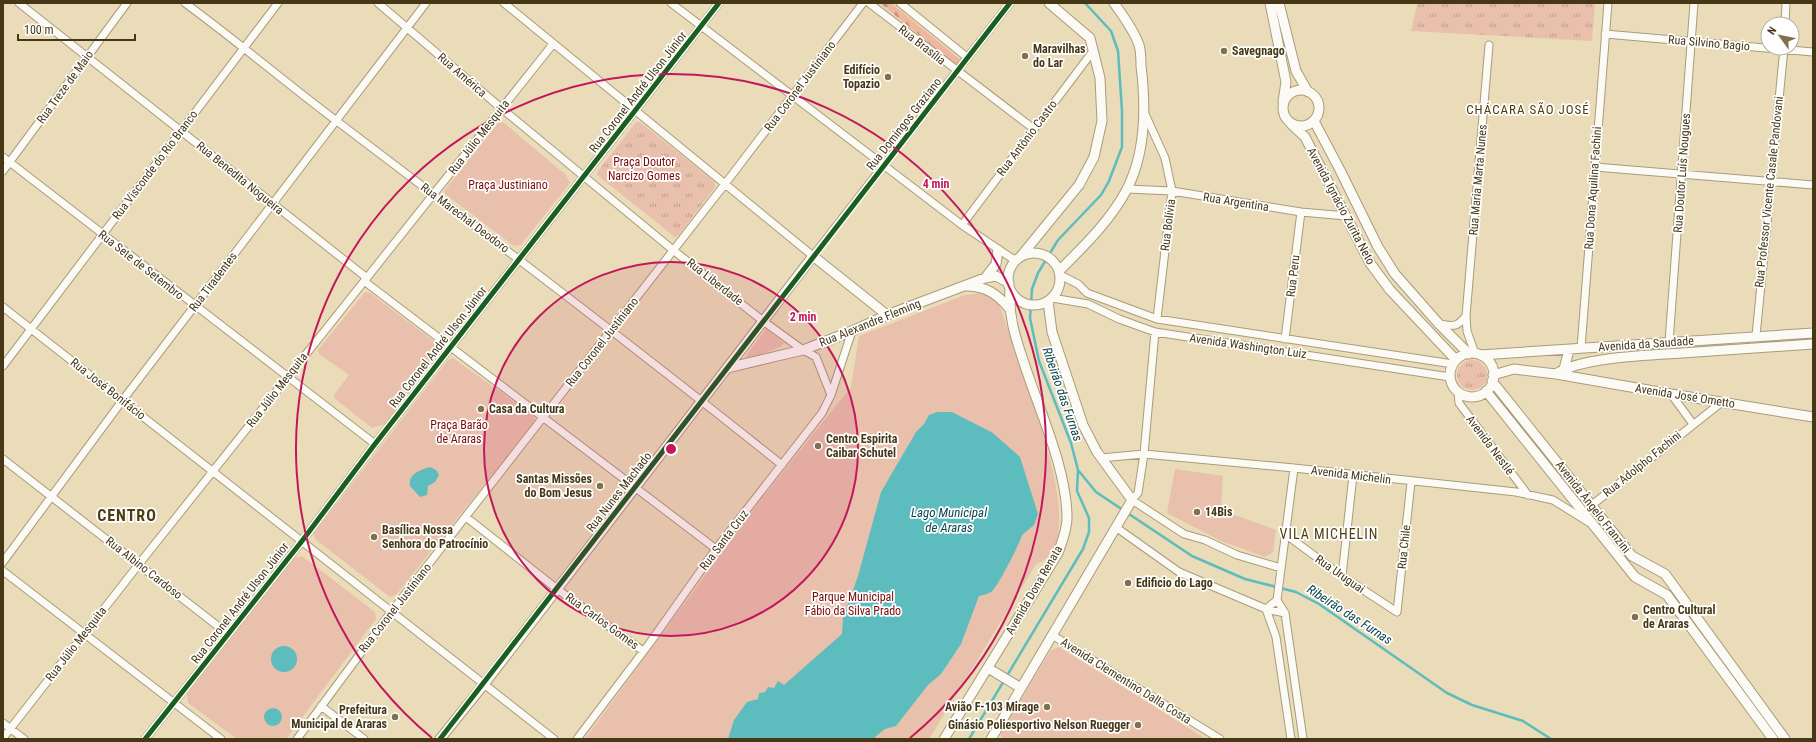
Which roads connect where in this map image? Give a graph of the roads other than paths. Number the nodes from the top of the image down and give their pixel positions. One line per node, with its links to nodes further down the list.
1 (19, 3): 33 (street, Rua Benedita Nogueira)
2 (127, 3): 33 (street, Rua Treze de Maio)
3 (185, 3): 28 (street, Rua Marechal Deodoro)
4 (278, 3): 28 (street, Rua Visconde do Rio Branco)
5 (378, 3): 23 (street, Rua América)
6 (426, 3): 23 (street, Rua Tiradentes)
7 (504, 3): 26 (street)
8 (671, 3): 22 (street)
9 (720, 3): 22 (street, Rua Coronel André Ulson Júnior)
10 (863, 3): 38 (street, Rua Coronel Justiniano)
11 (869, 3): 36 (street, Rua Brasília)
12 (900, 3): 35 (street, Rua Brasília)
13 (1010, 3): 35 (street, Rua Domingos Graziano)
14 (1049, 3): 30 (main road)
15 (1114, 3): 42 (main road)
16 (1270, 3): 39 (main road)
17 (1280, 3): 37 (main road)
18 (1608, 3): 24 (street, Rua Dona Aquilina Fachini)
19 (1694, 3): 25 (street, Rua Doutor Luís Nougues)
20 (1786, 3): 21 (street)
21 (1785, 16)
22 (702, 26): 38 (street); 41 (street, Rua Coronel André Ulson Júnior)
23 (408, 28): 40 (street, Rua América); 43 (street, Rua Tiradentes)
24 (1605, 34): 25 (street, Rua Silvino Bagio); 51 (street, Rua Dona Aquilina Fachini)
25 (1691, 41): 29 (street, Rua Silvino Bagio); 53 (street, Rua Doutor Luís Nougues)
26 (553, 44): 40 (street, Rua Júlio Mesquita); 41 (street)
27 (1489, 45): 81 (street, Rua Maria Marta Nunes)
28 (244, 47): 43 (street, Rua Marechal Deodoro); 47 (street, Rua Visconde do Rio Branco)
29 (1760, 47)
30 (1094, 51): 46 (street, Rua Antônio Castro); 69 (main road)
31 (1800, 51): 32 (street, Rua Silvino Bagio)
32 (1813, 52)
33 (87, 55): 47 (street, Rua Benedita Nogueira); 49 (street, Rua Treze de Maio)
34 (1783, 56): 55 (street, Rua Professor Vicente Casale Pandovani)
35 (968, 58): 36 (street, Rua Domingos Graziano)
36 (957, 72): 46 (street, Rua Brasília); 50 (street, Rua Domingos Graziano)
37 (1308, 92): 39 (main road); 44 (main road)
38 (793, 96): 50 (street); 56 (street, Rua Coronel Justiniano)
39 (1283, 103): 45 (main road)
40 (501, 108): 54 (street, Rua América); 60 (street, Rua Júlio Mesquita)
41 (636, 111): 54 (street, Rua Coronel André Ulson Júnior); 56 (street)
42 (1144, 112): 58 (main road); 59 (street, Rua Bolívia)
43 (335, 120): 60 (street, Rua Marechal Deodoro); 61 (street, Rua Tiradentes)
44 (1314, 121): 45 (main road); 84 (main road, Avenida Ignácio Zurita Neto)
45 (1291, 124): 63 (main road, Avenida Ignácio Zurita Neto)
46 (1034, 129): 64 (street, Rua Antônio Castro)
47 (182, 131): 61 (street, Rua Benedita Nogueira); 65 (street, Rua Visconde do Rio Branco)
48 (3, 157): 49 (street, Rua Sete de Setembro)
49 (9, 162): 52 (street, Rua Treze de Maio); 65 (street, Rua Sete de Setembro)
50 (884, 167): 64 (street); 68 (street, Rua Domingos Graziano)
51 (1595, 167): 53 (street); 95 (street, Rua Dona Aquilina Fachini)
52 (3, 171)
53 (1681, 174): 55 (street); 92 (street, Rua Doutor Luís Nougues)
54 (584, 177): 66 (street, Rua Liberdade); 70 (street, Rua Coronel André Ulson Júnior)
55 (1770, 181): 57 (street); 90 (street, Rua Professor Vicente Casale Pandovani)
56 (725, 184): 66 (street, Rua Coronel Justiniano); 68 (street)
57 (1813, 185)
58 (1127, 189): 59 (street, Rua Argentina); 71 (main road)
59 (1172, 191): 62 (street, Rua Argentina); 82 (street, Rua Bolívia)
60 (434, 194): 70 (street, Rua Marechal Deodoro); 73 (street, Rua Júlio Mesquita)
61 (272, 204): 73 (street, Rua Benedita Nogueira); 77 (street, Rua Tiradentes)
62 (1301, 212): 63 (street, Rua Argentina); 91 (street, Rua Peru)
63 (1346, 216): 99 (main road, Avenida Ignácio Zurita Neto)
64 (962, 225): 67 (street)
65 (103, 235): 77 (street, Rua Sete de Setembro); 85 (street, Rua Visconde do Rio Branco)
66 (673, 250): 83 (street, Rua Liberdade); 86 (street, Rua Coronel Justiniano)
67 (998, 250): 69 (street); 72 (main road)
68 (813, 256): 80 (main road); 83 (main road, Rua Nunes Machado)
69 (1019, 258): 71 (main road); 75 (main road)
70 (520, 259): 86 (street, Rua Marechal Deodoro); 94 (street, Rua Coronel André Ulson Júnior)
71 (1059, 270): 76 (main road); 82 (street, Avenida Washington Luiz)
72 (985, 278): 74 (main road, Rua Alexandre Fleming); 75 (main road, Rua Alexandre Fleming)
73 (365, 279): 94 (street, Rua Benedita Nogueira); 105 (street, Rua Júlio Mesquita)
74 (965, 286): 79 (main road); 80 (main road, Rua Alexandre Fleming)
75 (1010, 286): 76 (main road); 79 (main road, Avenida Dona Renata)
76 (1046, 301): 88 (street, Avenida Washington Luiz); 119 (main road)
77 (194, 306): 105 (street, Rua Sete de Setembro); 111 (street, Rua Tiradentes)
78 (3, 307): 85 (street, Rua José Bonifácio)
79 (1009, 308): 154 (main road, Avenida Dona Renata)
80 (887, 315): 87 (main road, Rua Alexandre Fleming)
81 (1466, 316): 84 (street); 98 (street, Rua Maria Marta Nunes)
82 (1157, 320): 91 (street, Avenida Washington Luiz)
83 (763, 321): 96 (street, Rua Liberdade); 102 (main road, Rua Nunes Machado)
84 (1440, 324): 98 (main road, Avenida Ignácio Zurita Neto)
85 (31, 329): 100 (street, Rua Visconde do Rio Branco); 111 (street, Rua José Bonifácio)
86 (610, 331): 112 (street, Rua Marechal Deodoro); 114 (street, Rua Coronel Justiniano)
87 (852, 331): 96 (main road, Rua Alexandre Fleming); 110 (street, Rua Santa Cruz)
88 (1155, 332): 104 (street, Avenida Washington Luiz); 118 (street)
89 (1813, 333): 90 (main road, Avenida da Saudade)
90 (1756, 336): 92 (main road, Avenida da Saudade)
91 (1284, 339): 99 (street, Avenida Washington Luiz)
92 (1669, 342): 95 (main road, Avenida da Saudade)
93 (1813, 344): 101 (main road, Avenida da Saudade)
94 (452, 346): 114 (street, Rua Benedita Nogueira); 117 (street, Rua Coronel André Ulson Júnior)
95 (1581, 348): 97 (main road, Avenida da Saudade); 101 (main road)
96 (803, 350): 102 (main road, Rua Alexandre Fleming); 110 (street, Rua Liberdade)
97 (1568, 350): 98 (main road, Avenida da Saudade); 103 (main road)
98 (1475, 354): 99 (main road); 106 (main road)
99 (1455, 362): 104 (main road)
100 (3, 366)
101 (1574, 366): 103 (main road, Avenida da Saudade)
102 (727, 368): 112 (main road, Rua Nunes Machado)
103 (1560, 371): 106 (main road, Avenida da Saudade); 109 (main road, Avenida José Ometto)
104 (1450, 377): 108 (main road)
105 (287, 378): 117 (street, Rua Sete de Setembro); 123 (street, Rua Júlio Mesquita)
106 (1493, 378): 107 (main road); 130 (main road, Avenida Ângelo Franzini)
107 (1486, 391): 108 (main road); 132 (main road, Avenida Ângelo Franzini)
108 (1458, 392): 127 (street, Avenida Nestlé)
109 (1671, 394): 113 (main road, Avenida José Ometto); 116 (street, Rua Adolpho Fachini)
110 (831, 395): 121 (street, Rua Santa Cruz)
111 (122, 400): 123 (street, Rua José Bonifácio); 128 (street, Rua Tiradentes)
112 (702, 401): 121 (street, Rua Marechal Deodoro); 126 (main road, Rua Nunes Machado)
113 (1722, 402): 115 (main road, Avenida José Ometto); 116 (street, Rua Adolpho Fachini)
114 (544, 417): 126 (street, Rua Benedita Nogueira); 131 (street, Rua Coronel Justiniano)
115 (1813, 417)
116 (1693, 424): 130 (street, Rua Adolpho Fachini)
117 (375, 444): 135 (street, Rua Coronel André Ulson Júnior)
118 (1144, 454): 119 (street, Avenida Michelin); 122 (street, Avenida Michelin); 129 (street)
119 (1101, 458): 129 (main road)
120 (3, 460): 128 (street, Rua Albino Cardoso)
121 (782, 465): 136 (street, Rua Santa Cruz)
122 (1294, 468): 124 (street, Avenida Michelin); 134 (street)
123 (213, 471): 135 (street, Rua José Bonifácio); 138 (street, Rua Júlio Mesquita)
124 (1353, 475): 125 (street, Avenida Michelin); 142 (street)
125 (1411, 482): 127 (street, Avenida Michelin); 148 (street, Rua Chile)
126 (634, 487): 136 (street, Rua Benedita Nogueira); 144 (main road, Rua Nunes Machado)
127 (1528, 495): 132 (street, Avenida Michelin)
128 (52, 498): 137 (street, Rua Tiradentes); 138 (street, Rua Albino Cardoso)
129 (1132, 500): 133 (main road); 139 (street)
130 (1592, 504): 141 (main road, Avenida Ângelo Franzini)
131 (466, 517): 144 (street, Rua Carlos Gomes); 147 (street, Rua Coronel Justiniano)
132 (1594, 525): 143 (main road, Avenida Ângelo Franzini)
133 (1117, 528): 146 (street); 152 (main road)
134 (1285, 534): 139 (street); 142 (street, Rua Uruguai)
135 (302, 541): 147 (street, Rua José Bonifácio); 151 (street, Rua Coronel André Ulson Júnior)
136 (716, 549): 153 (street, Rua Santa Cruz)
137 (3, 562)
138 (139, 564): 150 (street, Rua Júlio Mesquita); 151 (street, Rua Albino Cardoso)
139 (1280, 568): 145 (street)
140 (3, 571): 150 (street)
141 (1665, 574): 143 (main road); 176 (main road, Avenida Ângelo Franzini)
142 (1342, 576): 148 (street, Rua Uruguai)
143 (1655, 588): 175 (main road, Avenida Ângelo Franzini)
144 (557, 589): 153 (street, Rua Carlos Gomes); 155 (main road, Rua Nunes Machado)
145 (1277, 600): 146 (street); 149 (street)
146 (1266, 609): 149 (street); 173 (street)
147 (392, 611): 155 (street, Rua José Bonifácio); 158 (street, Rua Coronel Justiniano)
148 (1397, 612)
149 (1285, 613): 174 (street)
150 (85, 633): 157 (street); 160 (street, Rua Júlio Mesquita)
151 (228, 634): 157 (street, Rua Coronel André Ulson Júnior)
152 (1052, 636): 156 (main road); 172 (street, Avenida Clementino Dalla Costa)
153 (643, 651): 169 (street, Rua Santa Cruz)
154 (988, 668): 156 (main road); 170 (main road, Avenida Dona Renata)
155 (485, 683): 167 (main road, Rua Nunes Machado); 168 (street, Rua José Bonifácio)
156 (1018, 685): 171 (main road)
157 (173, 703): 163 (street, Rua Coronel André Ulson Júnior); 164 (street)
158 (321, 706): 165 (street, Rua Coronel Justiniano); 166 (street)
159 (3, 723): 160 (street)
160 (10, 728): 161 (street, Rua Júlio Mesquita); 162 (street)
161 (3, 738)
162 (24, 739)
163 (145, 739)
164 (220, 739)
165 (297, 739)
166 (364, 739)
167 (440, 739)
168 (554, 739)
169 (577, 739)
170 (944, 739)
171 (991, 739)
172 (1220, 739)
173 (1291, 739)
174 (1303, 739)
175 (1773, 739)
176 (1786, 739)

